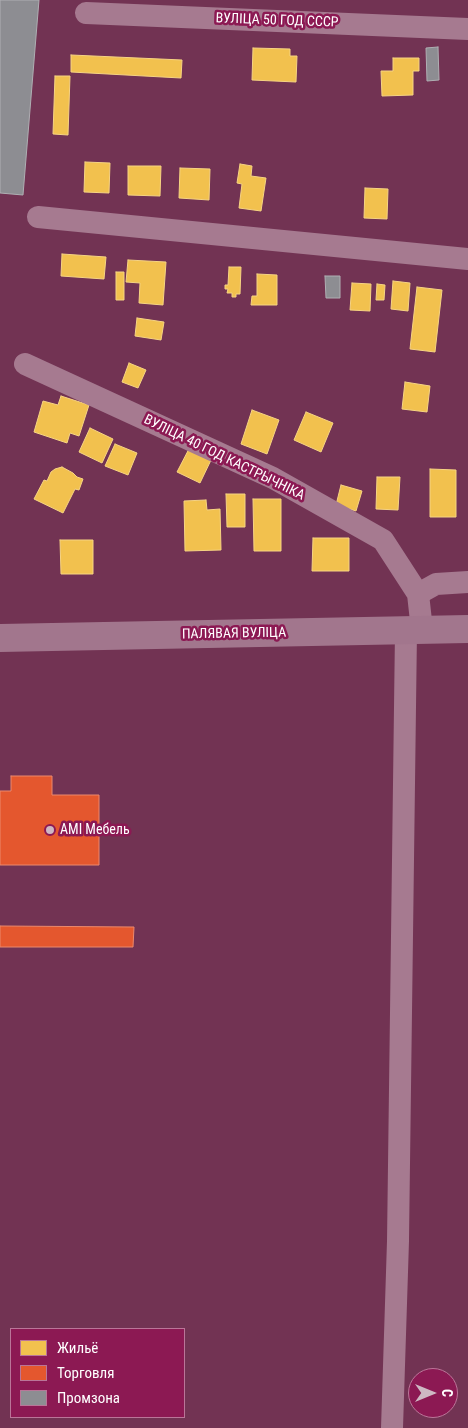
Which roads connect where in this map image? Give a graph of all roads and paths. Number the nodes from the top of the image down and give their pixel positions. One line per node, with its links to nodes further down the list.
1 (86, 13): 2 (street, ВУЛІЦА 50 ГОД СССР)
2 (468, 29)
3 (38, 217): 4 (street)
4 (468, 259)
5 (25, 364): 7 (street, ВУЛІЦА 40 ГОД КАСТРЫЧНІКА)
6 (468, 582): 7 (street)
7 (418, 594): 9 (street, ВУЛІЦА 40 ГОД КАСТРЫЧНІКА)
8 (468, 629): 9 (street, ПАЛЯВАЯ ВУЛІЦА)
9 (414, 630): 10 (street, ПАЛЯВАЯ ВУЛІЦА); 11 (street, ВУЛІЦА 40 ГОД КАСТРЫЧНІКА)
10 (0, 638)
11 (392, 1428)

